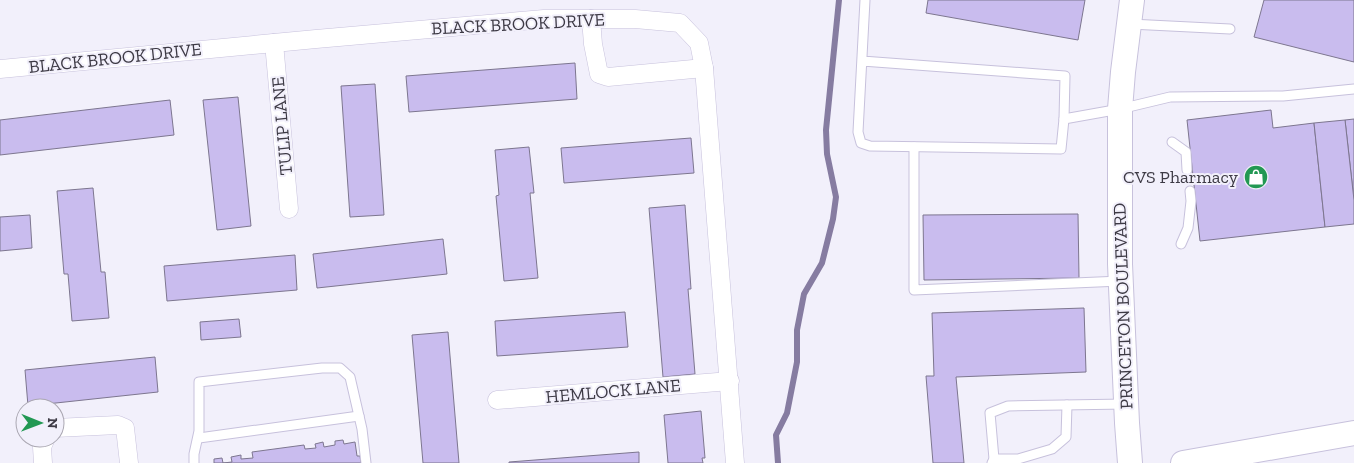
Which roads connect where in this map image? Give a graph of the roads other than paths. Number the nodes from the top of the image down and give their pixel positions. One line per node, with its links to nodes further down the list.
1 (865, 0): 7 (lane)
2 (1132, 0): 4 (main road, PRINCETON BOULEVARD)
3 (591, 19): 6 (street, BLACK BROOK DRIVE); 8 (street, BLACK BROOK DRIVE); 8 (street)
4 (1129, 24): 5 (lane); 11 (main road, PRINCETON BOULEVARD)
5 (1230, 30)
6 (274, 43): 9 (street, BLACK BROOK DRIVE); 17 (street, TULIP LANE)
7 (862, 61): 12 (lane); 14 (lane)
8 (704, 68): 20 (street, BLACK BROOK DRIVE)
9 (0, 69)
10 (1354, 89): 11 (lane)
11 (1120, 110): 12 (lane); 19 (main road, PRINCETON BOULEVARD)
12 (1064, 118): 14 (lane)
13 (1172, 142): 15 (lane)
14 (914, 147): 19 (lane)
15 (1187, 170)
16 (1190, 191): 18 (lane)
17 (289, 209)
18 (1181, 244)
19 (1121, 281): 22 (main road, PRINCETON BOULEVARD)
20 (730, 381): 21 (street, HEMLOCK LANE); 34 (street, BLACK BROOK DRIVE)
21 (497, 400)
22 (1126, 404): 23 (lane); 35 (main road, PRINCETON BOULEVARD)
23 (1067, 405): 29 (lane); 29 (lane)
24 (359, 416): 27 (lane); 27 (lane); 33 (lane)
25 (65, 428): 31 (street)
26 (1354, 433): 36 (main road)
27 (199, 438): 32 (lane)
28 (42, 448): 30 (street)
29 (993, 461)
30 (43, 463)
31 (129, 463)
32 (194, 463)
33 (366, 463)
34 (735, 463)
35 (1130, 463)
36 (1183, 463)

